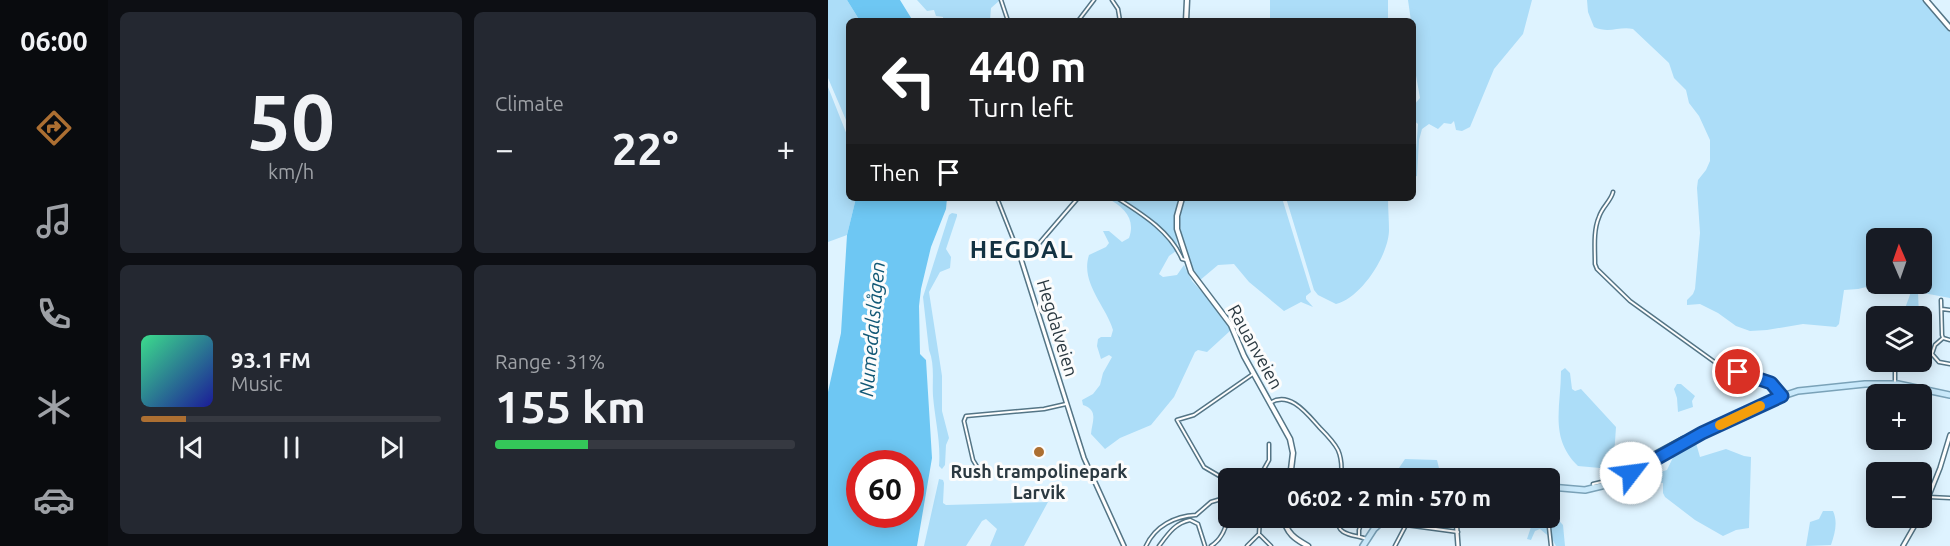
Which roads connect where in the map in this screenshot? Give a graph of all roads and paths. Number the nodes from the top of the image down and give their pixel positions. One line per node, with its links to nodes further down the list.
1 (1002, 0): 6 (street)
2 (1094, 0): 7 (street)
3 (1112, 0): 8 (street)
4 (1187, 0): 9 (main road)
5 (1926, 0): 10 (main road)
6 (1007, 18)
7 (1080, 18)
8 (1119, 18)
9 (1186, 18)
10 (1950, 28)
11 (1613, 192): 30 (street)
12 (998, 201): 16 (street, Hegdalveien)
13 (1075, 201): 16 (street, Hegdalveien)
14 (1121, 201): 17 (street)
15 (1181, 201): 17 (main road, Rauanveien)
16 (1021, 259): 32 (street, Hegdalveien)
17 (1186, 260): 25 (main road, Rauanveien)
18 (1941, 300): 19 (street)
19 (1941, 309): 20 (street); 21 (street)
20 (1950, 310)
21 (1943, 338): 22 (street); 23 (street)
22 (1950, 340)
23 (1950, 364)
24 (1894, 372): 26 (street)
25 (1254, 374): 31 (main road, Rauanveien); 39 (street)
26 (1895, 384)
27 (1866, 385): 30 (main road)
28 (1932, 392): 29 (main road)
29 (1950, 395)
30 (1782, 396): 40 (main road)
31 (1270, 403): 36 (main road, Rauanveien); 37 (street)
32 (1067, 404): 38 (street, Hegdalveien); 58 (street, Hegdalveien)
33 (1950, 435): 41 (street)
34 (1269, 444): 35 (street)
35 (1265, 468)
36 (1291, 468)
37 (1342, 468)
38 (979, 470)
39 (1218, 475)
40 (1560, 488)
41 (1932, 488)
42 (1932, 497): 43 (street)
43 (1950, 498)
44 (1218, 499): 59 (street)
45 (1225, 528): 62 (street)
46 (1259, 528): 55 (street)
47 (1286, 528): 65 (main road)
48 (1340, 528): 56 (street)
49 (1360, 528): 56 (street)
50 (1377, 528): 57 (main road)
51 (1457, 528): 54 (street)
52 (1549, 528): 69 (street)
53 (1913, 528): 70 (street)
54 (1458, 532): 67 (street); 68 (street)
55 (1259, 534): 63 (street); 64 (street)
56 (1359, 536): 57 (street)
57 (1367, 539): 66 (main road)
58 (1124, 546)
59 (1146, 546)
60 (1159, 546): 61 (street)
61 (1205, 546)
62 (1211, 546)
63 (1247, 546)
64 (1271, 546)
65 (1308, 546)
66 (1363, 546)
67 (1395, 546)
68 (1458, 546)
69 (1551, 546)
70 (1903, 546)

